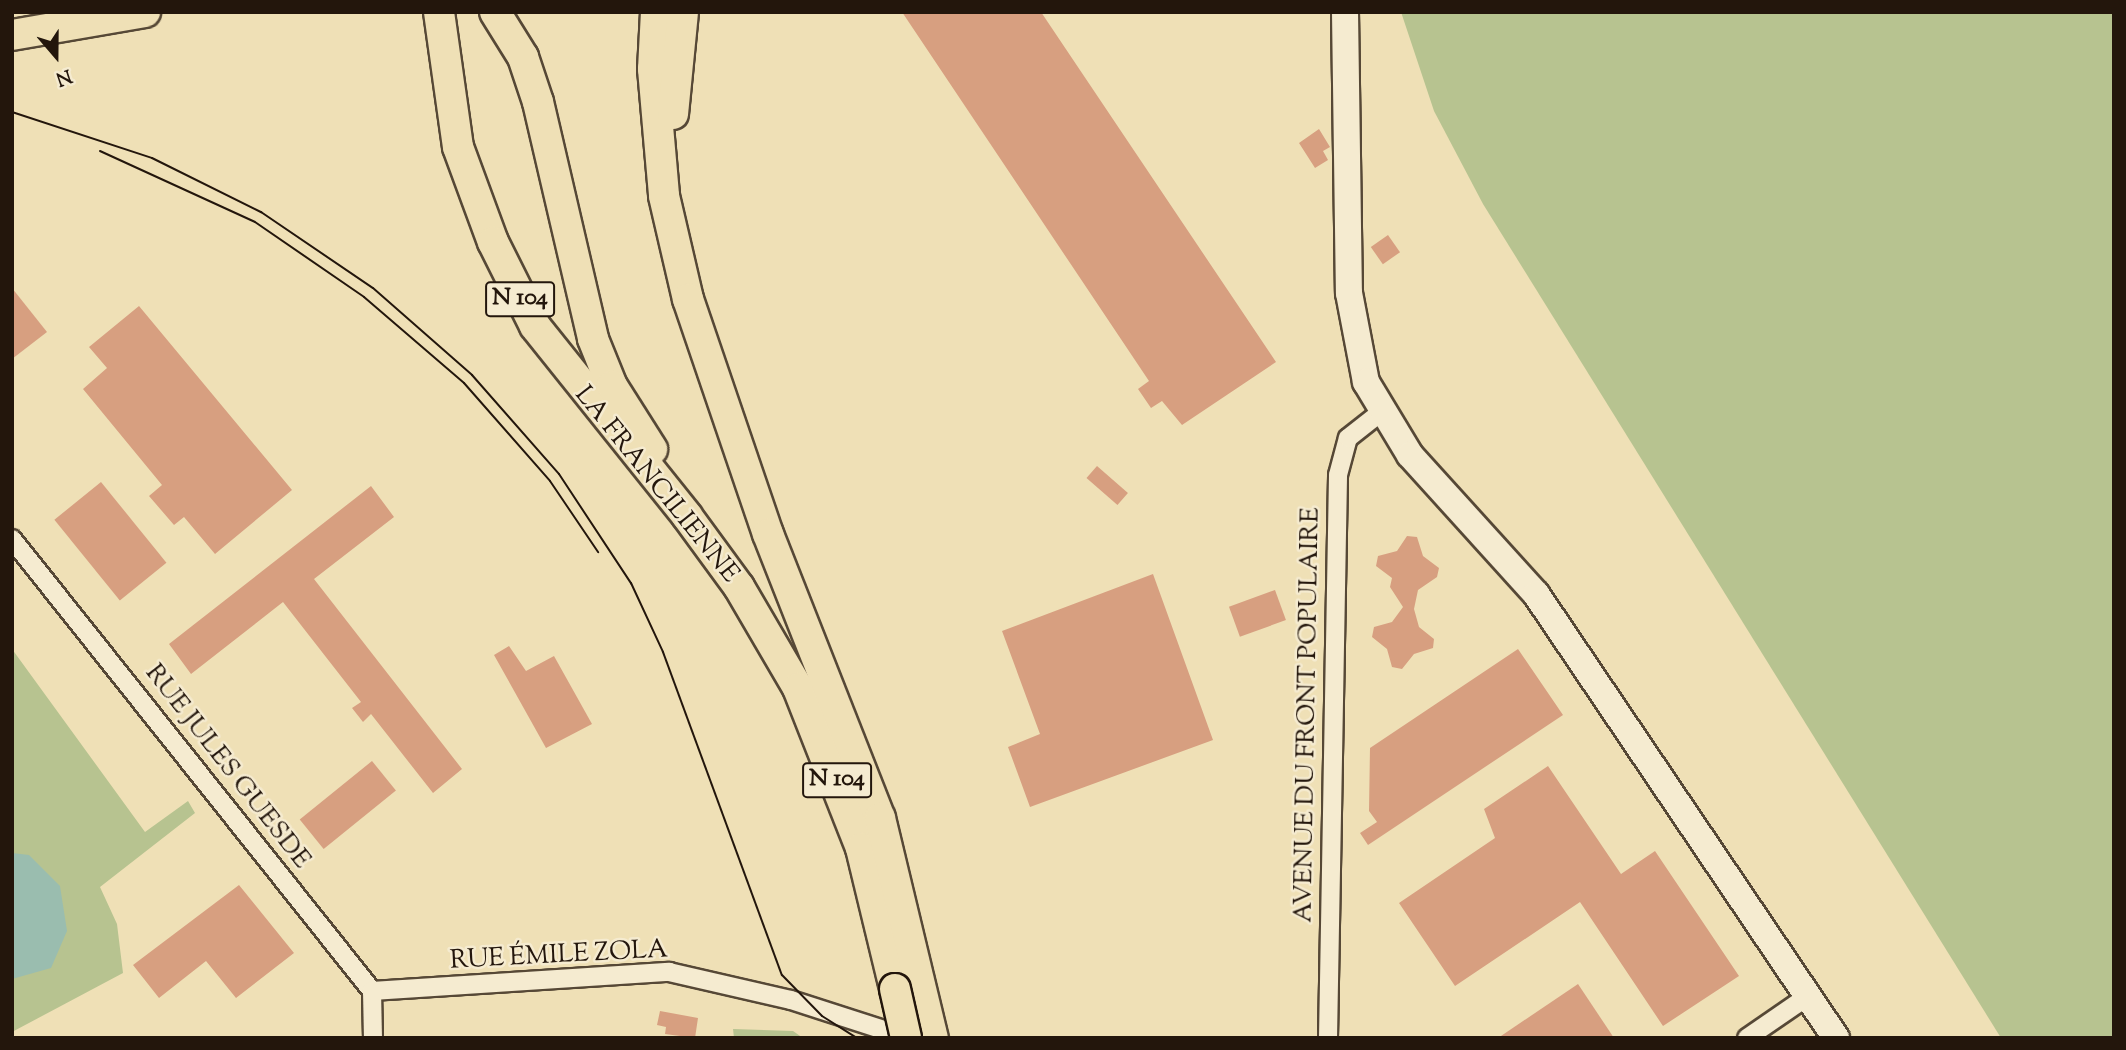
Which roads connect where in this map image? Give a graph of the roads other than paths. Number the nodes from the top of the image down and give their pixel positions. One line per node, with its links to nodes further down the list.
1 (145, 12): 7 (highway)
2 (495, 12): 10 (highway)
3 (656, 12): 8 (highway, LA FRANCILIENNE / N 104)
4 (683, 12): 8 (highway)
5 (1345, 12): 9 (main road)
6 (439, 26): 10 (highway, LA FRANCILIENNE / N 104)
7 (12, 36)
8 (664, 196): 16 (highway, LA FRANCILIENNE / N 104)
9 (1381, 412): 13 (main road); 17 (street, AVENUE DU FRONT POPULAIRE)
10 (687, 516): 15 (highway, LA FRANCILIENNE / N 104, bridge)
11 (12, 539): 12 (street, RUE JULES GUESDE)
12 (372, 991): 14 (street); 15 (street, RUE ÉMILE ZOLA)
13 (1808, 996): 18 (street); 19 (main road)
14 (373, 1038)
15 (907, 1038)
16 (933, 1038)
17 (1328, 1038)
18 (1746, 1038)
19 (1836, 1038)

